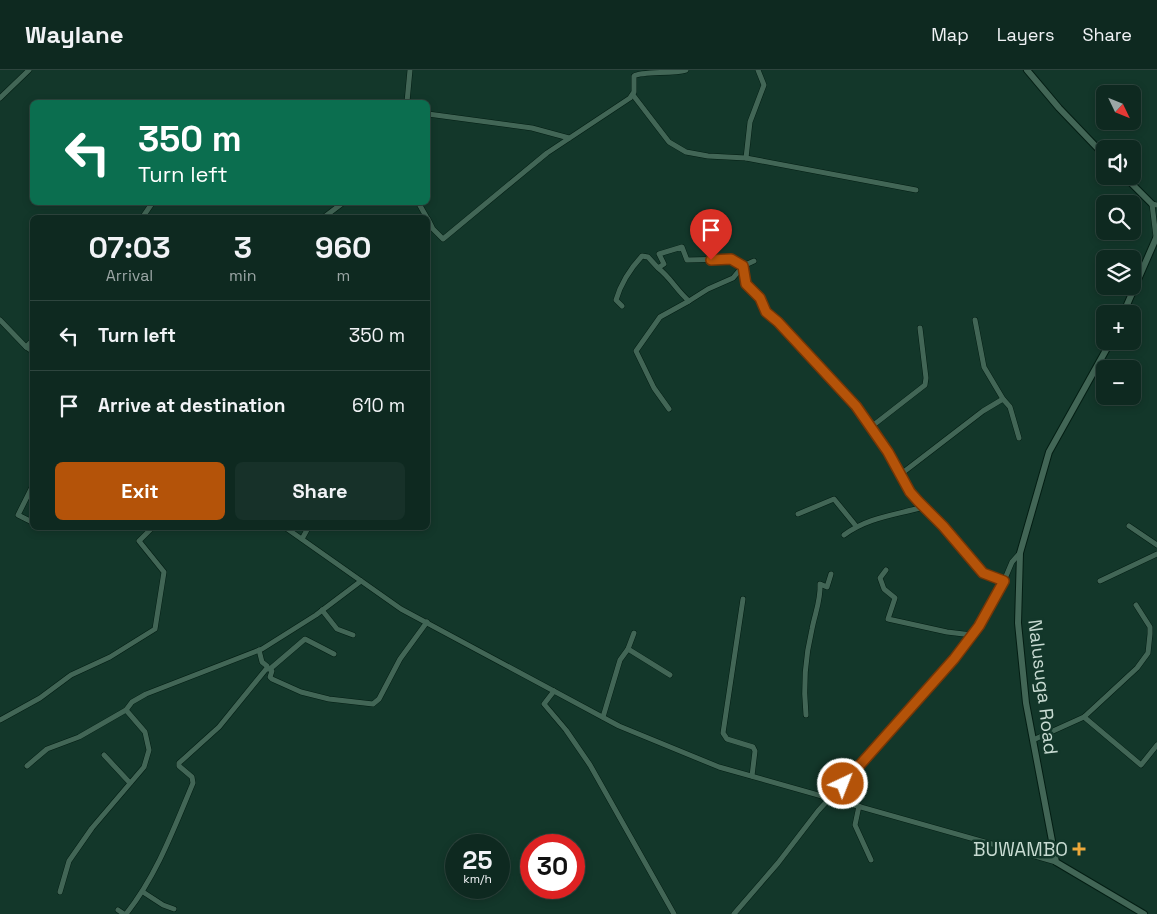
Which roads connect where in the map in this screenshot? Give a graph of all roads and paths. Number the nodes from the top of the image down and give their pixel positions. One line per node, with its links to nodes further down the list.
1 (29, 70): 7 (street)
2 (410, 70): 8 (street)
3 (686, 70): 6 (street)
4 (758, 70): 12 (street)
5 (1027, 70): 11 (street)
6 (633, 95): 10 (street); 12 (street)
7 (0, 98)
8 (407, 100)
9 (430, 114): 10 (street)
10 (569, 138): 18 (street)
11 (1096, 147)
12 (746, 158): 14 (street)
13 (1134, 185): 15 (street)
14 (916, 190)
15 (1155, 204): 19 (street)
16 (340, 205): 17 (street)
17 (327, 215)
18 (430, 224)
19 (1157, 237): 24 (street)
20 (754, 261): 21 (street)
21 (743, 266): 22 (street); 23 (street); 35 (street)
22 (658, 268): 23 (street); 25 (street)
23 (690, 301): 34 (street)
24 (1127, 305)
25 (622, 306)
26 (0, 320): 30 (street)
27 (975, 320): 33 (street)
28 (920, 328): 35 (street)
29 (30, 343): 30 (street)
30 (26, 347): 31 (street)
31 (30, 350)
32 (1106, 350): 50 (street, Nalusuga Road)
33 (1003, 399): 36 (street); 37 (street)
34 (669, 409)
35 (871, 427): 37 (street)
36 (1019, 438)
37 (901, 474): 39 (street)
38 (30, 491): 41 (street)
39 (923, 506): 42 (street); 56 (street)
40 (798, 514): 42 (street)
41 (30, 521)
42 (856, 526): 47 (street)
43 (1129, 526): 49 (street)
44 (150, 530): 76 (street)
45 (289, 530): 48 (street)
46 (307, 530): 48 (street)
47 (844, 534)
48 (302, 539): 54 (street)
49 (1157, 545)
50 (1020, 552): 56 (street); 77 (street, Nalusuga Road)
51 (1157, 554): 55 (street)
52 (886, 570): 65 (street)
53 (831, 574): 73 (street)
54 (361, 580): 59 (street); 60 (street)
55 (1100, 580)
56 (1004, 581): 65 (street)
57 (743, 599): 81 (street)
58 (1136, 605): 62 (street)
59 (322, 610): 64 (street); 67 (street)
60 (427, 622): 69 (street); 71 (street)
61 (1157, 626): 62 (street)
62 (1150, 627): 75 (street)
63 (634, 633): 66 (street)
64 (354, 635)
65 (972, 635): 83 (street)
66 (628, 649): 70 (street); 74 (street)
67 (259, 650): 69 (street); 72 (street)
68 (334, 654): 69 (street)
69 (268, 669): 88 (street)
70 (670, 675)
71 (554, 691): 74 (street); 92 (street)
72 (126, 710): 80 (street); 82 (street)
73 (806, 715)
74 (603, 717): 81 (street)
75 (1084, 718): 77 (street); 78 (street)
76 (0, 720)
77 (1033, 740): 86 (street, Nalusuga Road)
78 (1157, 744)
79 (104, 755): 82 (street)
80 (27, 766)
81 (752, 776): 83 (street)
82 (130, 782): 87 (street)
83 (830, 798): 84 (street); 93 (street)
84 (859, 806): 85 (street); 86 (street)
85 (871, 860)
86 (1056, 862): 94 (street)
87 (60, 892)
88 (143, 892): 89 (street); 91 (street)
89 (174, 909)
90 (118, 910): 91 (street)
91 (125, 914)
92 (674, 914)
93 (734, 914)
94 (1144, 914)

